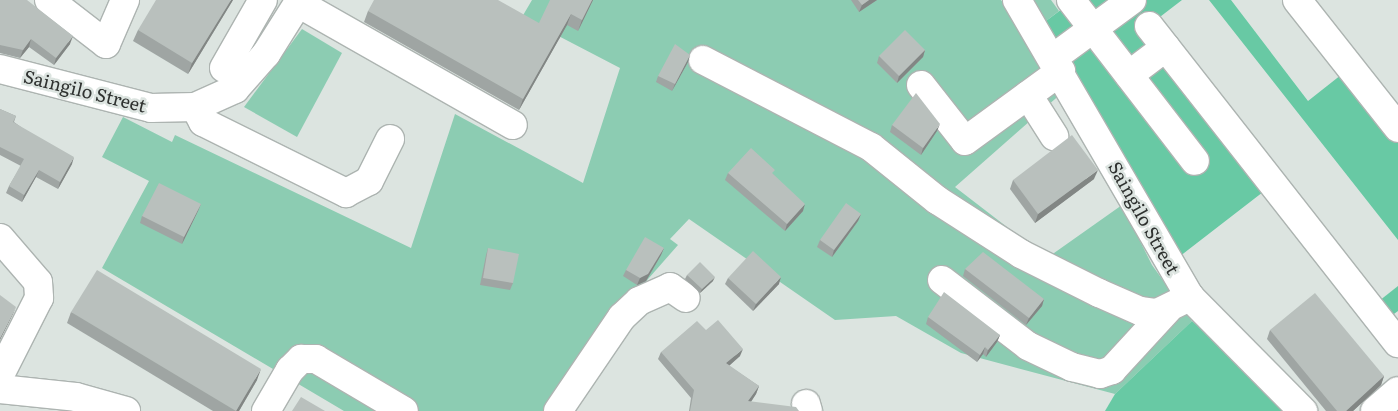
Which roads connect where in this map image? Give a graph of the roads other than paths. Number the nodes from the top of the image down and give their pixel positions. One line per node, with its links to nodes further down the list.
1 (49, 0): 2 (street)
2 (125, 0)
3 (263, 0): 14 (street)
4 (1017, 0): 13 (street, Saingilo Street)
5 (1071, 0): 10 (street)
6 (1132, 0): 10 (street)
7 (1297, 0): 21 (street)
8 (299, 2): 19 (street, Saingilo Street); 20 (street)
9 (1149, 26): 11 (street)
10 (1093, 29): 13 (street); 16 (street)
11 (1166, 47): 16 (street); 29 (street)
12 (703, 60): 28 (street)
13 (1057, 65): 18 (street); 28 (street, Saingilo Street)
14 (224, 68)
15 (0, 70): 19 (street, Saingilo Street)
16 (1129, 75): 24 (street)
17 (921, 85): 18 (street)
18 (1028, 95): 22 (street)
19 (195, 107): 23 (street)
20 (513, 125)
21 (1398, 128)
22 (1054, 136)
23 (390, 139)
24 (1195, 161)
25 (0, 238): 30 (street)
26 (942, 280): 28 (street)
27 (686, 298): 36 (street)
28 (1179, 303): 37 (street, Saingilo Street)
29 (1398, 343)
30 (0, 375)
31 (0, 389): 33 (street)
32 (1398, 391): 38 (street)
33 (126, 411)
34 (266, 411): 35 (street)
35 (404, 411)
36 (558, 411)
37 (1303, 411)
38 (1374, 411)

